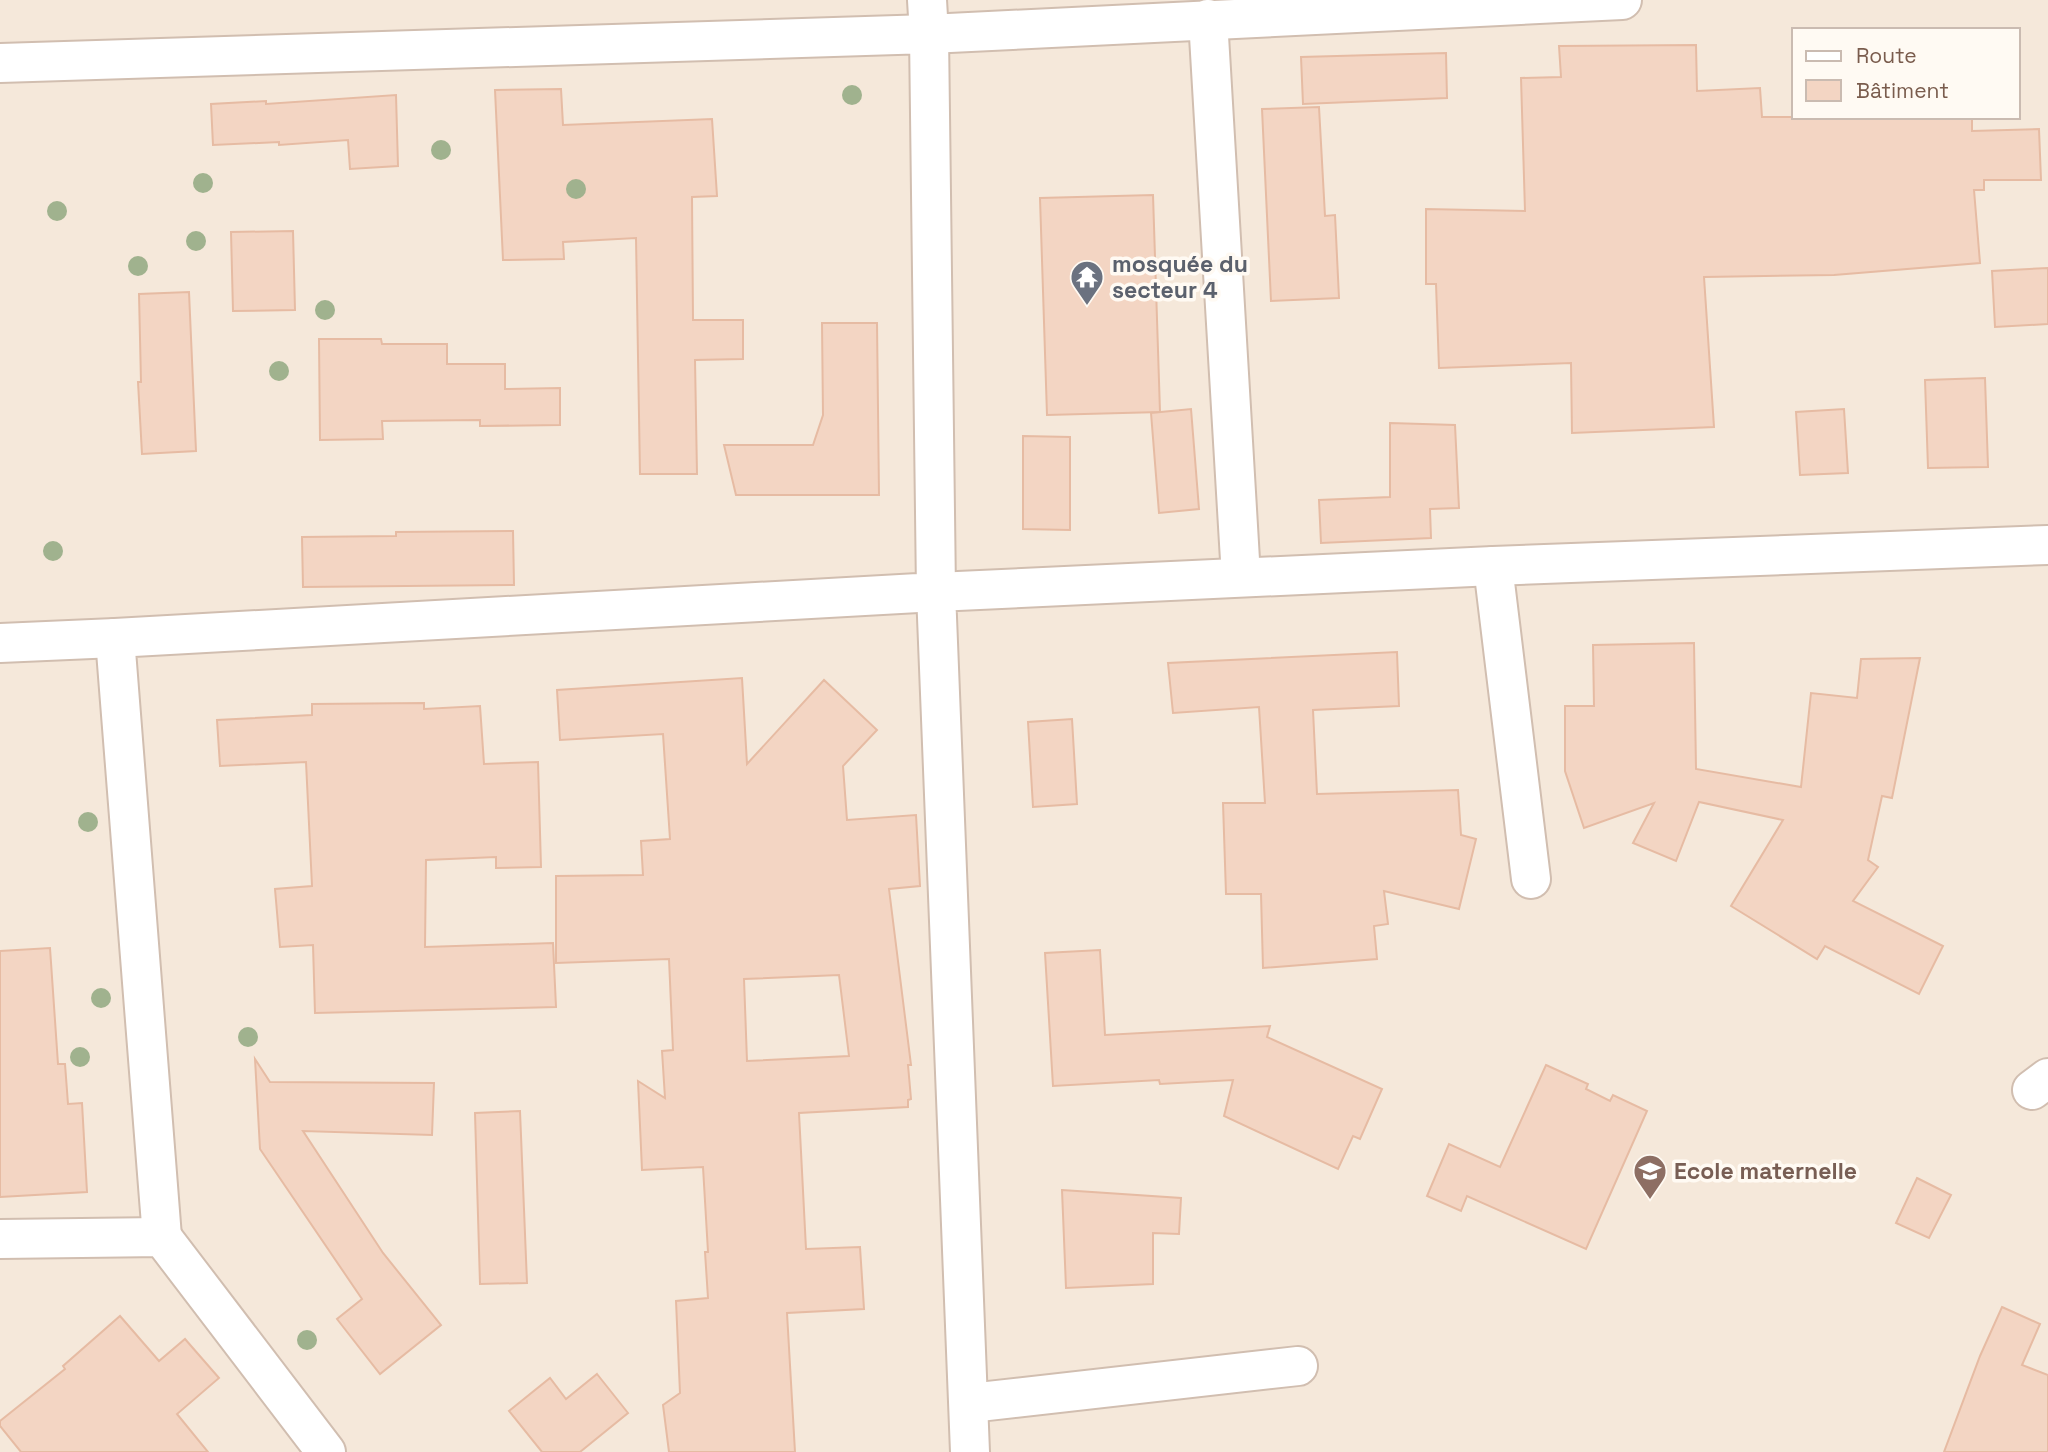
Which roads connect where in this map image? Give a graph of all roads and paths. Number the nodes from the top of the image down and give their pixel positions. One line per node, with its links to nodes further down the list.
1 (1622, 0): 3 (street)
2 (928, 17): 3 (street); 4 (street); 8 (street)
3 (1208, 19): 7 (street)
4 (0, 63)
5 (2048, 545): 6 (street)
6 (1493, 566): 7 (street); 11 (street)
7 (1241, 577): 8 (street)
8 (936, 592): 9 (street); 15 (street)
9 (115, 638): 10 (street); 12 (street)
10 (0, 643)
11 (1531, 879)
12 (162, 1237): 13 (street); 16 (street)
13 (0, 1239)
14 (1298, 1366): 15 (street)
15 (970, 1403): 17 (street)
16 (326, 1452)
17 (970, 1452)

